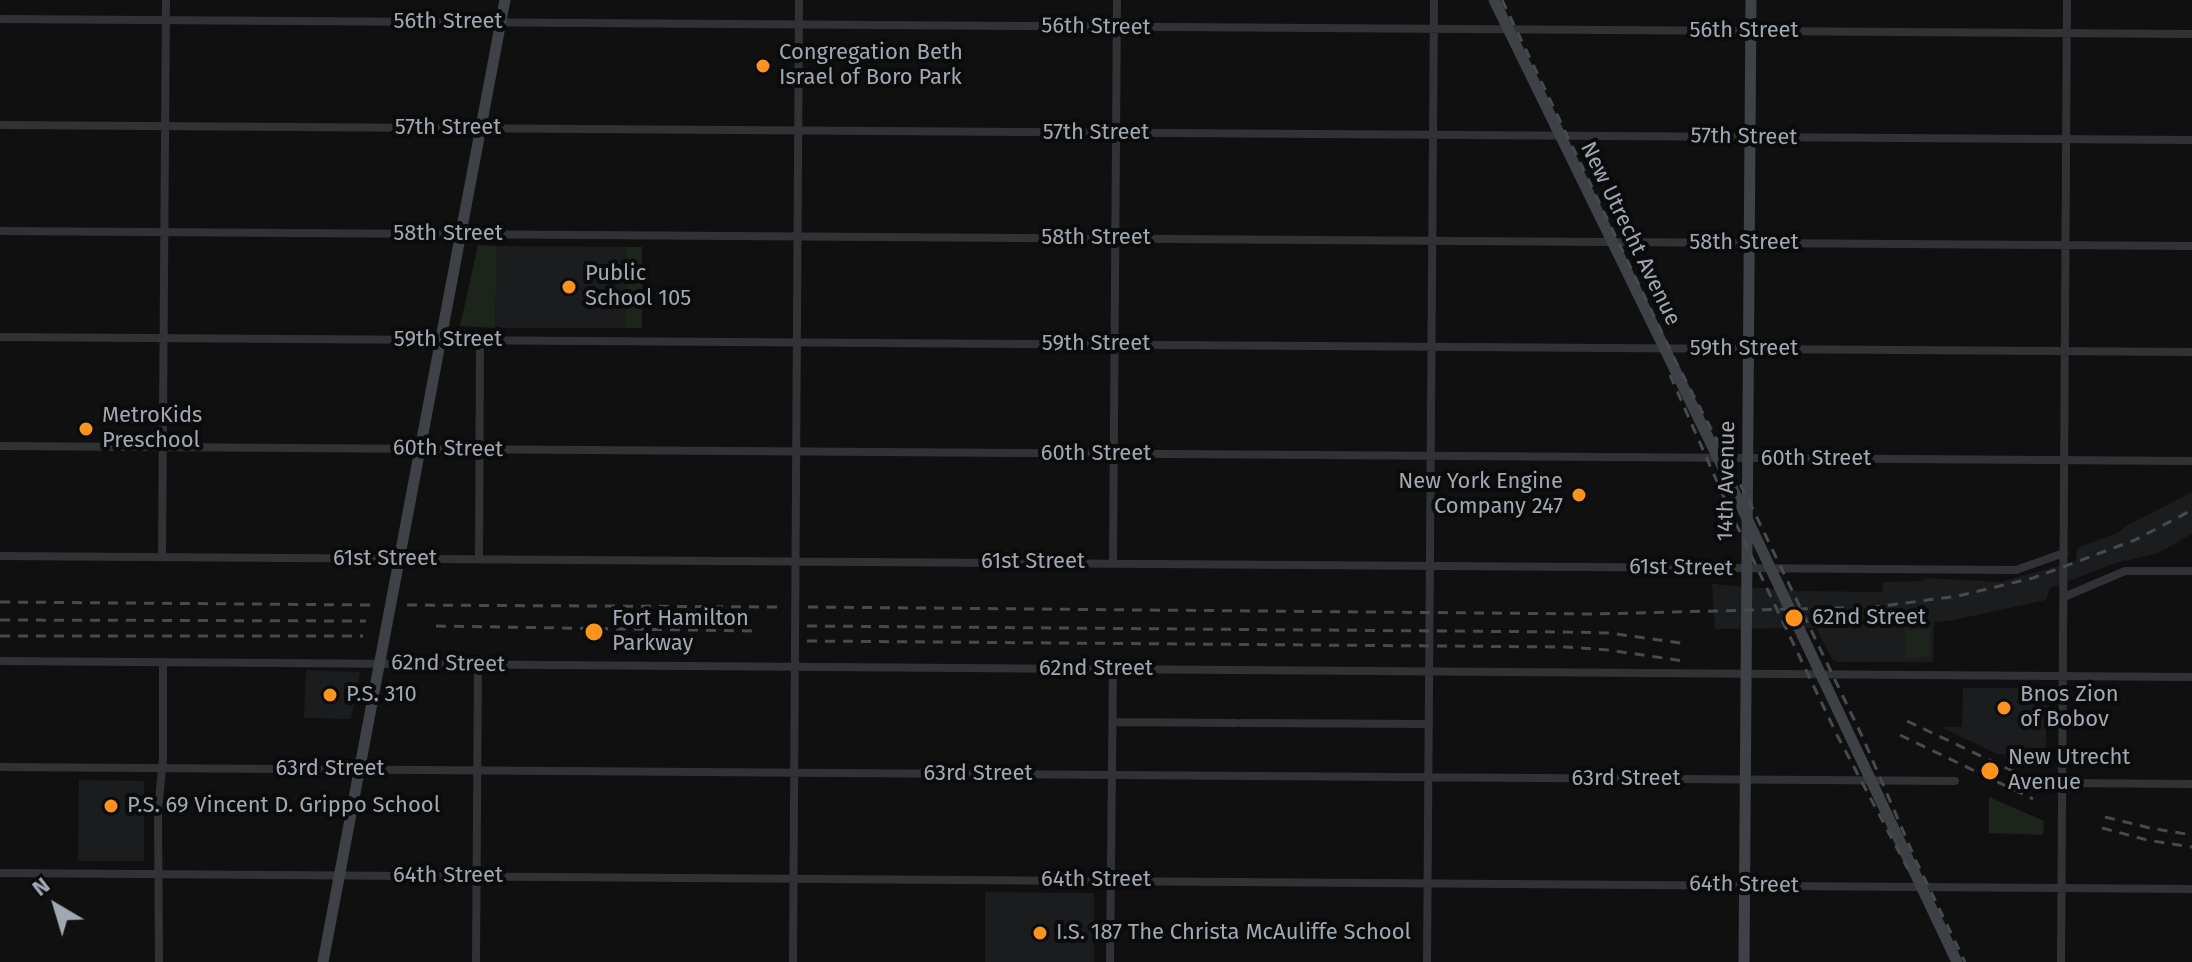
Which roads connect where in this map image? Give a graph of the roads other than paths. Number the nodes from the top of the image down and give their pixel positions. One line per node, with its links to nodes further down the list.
1 (166, 0): 10 (street)
2 (505, 0): 11 (main road)
3 (799, 0): 12 (street)
4 (1117, 0): 13 (street)
5 (1434, 0): 14 (street)
6 (1494, 0): 15 (main road, New Utrecht Avenue)
7 (1751, 0): 16 (main road, 14th Avenue)
8 (2067, 0): 17 (street)
9 (0, 19): 10 (street, 56th Street)
10 (166, 20): 11 (street, 56th Street); 20 (street)
11 (501, 22): 12 (street, 56th Street); 21 (main road)
12 (798, 24): 13 (street, 56th Street); 22 (street)
13 (1117, 27): 14 (street, 56th Street); 23 (street)
14 (1434, 29): 15 (street, 56th Street); 24 (street)
15 (1508, 30): 16 (street, 56th Street); 25 (main road, New Utrecht Avenue)
16 (1750, 31): 17 (street, 56th Street); 26 (main road, 14th Avenue)
17 (2067, 34): 18 (street, 56th Street); 27 (street)
18 (2192, 34)
19 (0, 125): 20 (street, 57th Street)
20 (165, 126): 21 (street, 57th Street); 30 (street)
21 (481, 128): 22 (street, 57th Street); 31 (main road)
22 (799, 130): 23 (street, 57th Street); 32 (street)
23 (1116, 133): 24 (street, 57th Street); 33 (street)
24 (1433, 135): 25 (street, 57th Street); 34 (street)
25 (1560, 135): 26 (street, 57th Street); 35 (main road, New Utrecht Avenue)
26 (1750, 137): 27 (street, 57th Street); 36 (main road, 14th Avenue)
27 (2066, 140): 28 (street, 57th Street); 37 (street)
28 (2192, 140)
29 (0, 231): 30 (street, 58th Street)
30 (164, 232): 31 (street, 58th Street); 40 (street)
31 (461, 234): 32 (street, 58th Street); 41 (main road)
32 (797, 235): 33 (street, 58th Street); 43 (street)
33 (1115, 238): 34 (street, 58th Street); 44 (street)
34 (1432, 240): 35 (street, 58th Street); 45 (street)
35 (1611, 242): 36 (street, 58th Street); 46 (main road, New Utrecht Avenue)
36 (1749, 243): 37 (street, 58th Street); 47 (main road, 14th Avenue)
37 (2066, 245): 38 (street, 58th Street); 48 (street)
38 (2192, 246)
39 (0, 337): 40 (street, 59th Street)
40 (163, 338): 41 (street, 59th Street); 51 (street)
41 (441, 340): 42 (street, 59th Street); 52 (main road)
42 (480, 340): 43 (street, 59th Street); 53 (street)
43 (798, 342): 44 (street, 59th Street); 54 (street)
44 (1115, 345): 45 (street, 59th Street); 55 (street)
45 (1431, 347): 46 (street, 59th Street); 56 (street)
46 (1663, 348): 47 (street, 59th Street); 57 (main road, New Utrecht Avenue)
47 (1748, 349): 48 (street, 59th Street); 58 (main road, 14th Avenue)
48 (2065, 351): 49 (street, 59th Street); 59 (street)
49 (2192, 352)
50 (0, 446): 51 (street, 60th Street)
51 (163, 447): 52 (street, 60th Street); 64 (street)
52 (420, 449): 53 (street, 60th Street); 65 (main road)
53 (480, 450): 54 (street, 60th Street); 66 (street)
54 (797, 452): 55 (street, 60th Street); 67 (street)
55 (1114, 454): 56 (street, 60th Street); 68 (street)
56 (1431, 456): 57 (street, 60th Street); 69 (street)
57 (1718, 459): 58 (street, 60th Street); 61 (main road, New Utrecht Avenue)
58 (1748, 459): 59 (street, 60th Street); 61 (main road, 14th Avenue)
59 (2064, 461): 60 (street, 60th Street); 62 (street)
60 (2192, 461)
61 (1747, 519): 70 (main road, 14th Avenue); 71 (main road, New Utrecht Avenue)
62 (2064, 553): 71 (street, 61st Street); 73 (street)
63 (0, 556): 64 (street, 61st Street)
64 (162, 557): 65 (street, 61st Street)
65 (400, 559): 66 (street, 61st Street); 76 (main road)
66 (479, 559): 67 (street, 61st Street)
67 (796, 561): 68 (street, 61st Street); 78 (street)
68 (1113, 563): 69 (street, 61st Street)
69 (1430, 566): 70 (street, 61st Street); 80 (street)
70 (1746, 569): 71 (street, 61st Street); 81 (main road, 14th Avenue)
71 (1771, 569): 82 (main road, New Utrecht Avenue)
72 (2192, 571): 73 (street)
73 (2064, 595): 83 (street)
74 (0, 661): 75 (street, 62nd Street)
75 (163, 662): 76 (street, 62nd Street); 88 (street)
76 (380, 664): 77 (street, 62nd Street); 89 (main road)
77 (478, 665): 78 (street, 62nd Street); 90 (street)
78 (795, 667): 79 (street, 62nd Street); 91 (street)
79 (1113, 669): 80 (street, 62nd Street); 85 (street)
80 (1429, 672): 81 (street, 62nd Street); 86 (street)
81 (1745, 674): 82 (street, 62nd Street); 94 (main road, 14th Avenue)
82 (1821, 674): 83 (street, 62nd Street); 95 (main road, New Utrecht Avenue)
83 (2063, 676): 84 (street, 62nd Street); 97 (street)
84 (2192, 677)
85 (1112, 722): 86 (street); 92 (street)
86 (1429, 724): 93 (street)
87 (0, 767): 88 (street, 63rd Street)
88 (161, 768): 89 (street, 63rd Street); 100 (street)
89 (360, 770): 90 (street, 63rd Street); 101 (main road)
90 (478, 771): 91 (street, 63rd Street); 102 (street)
91 (795, 773): 92 (street, 63rd Street); 103 (street)
92 (1112, 775): 93 (street, 63rd Street); 104 (street)
93 (1429, 777): 94 (street, 63rd Street); 105 (street)
94 (1745, 780): 95 (street, 63rd Street); 106 (main road, 14th Avenue)
95 (1872, 780): 96 (street, 63rd Street); 107 (main road, New Utrecht Avenue)
96 (1955, 781)
97 (2061, 783): 98 (street); 108 (street)
98 (2192, 784)
99 (0, 873): 100 (street, 64th Street)
100 (160, 874): 101 (street, 64th Street); 110 (street)
101 (340, 875): 102 (street, 64th Street); 111 (main road)
102 (477, 876): 103 (street, 64th Street); 112 (street)
103 (794, 878): 104 (street, 64th Street); 113 (street)
104 (1111, 881): 105 (street, 64th Street); 114 (street)
105 (1428, 883): 106 (street, 64th Street); 115 (street)
106 (1744, 885): 107 (street, 64th Street); 116 (main road, 14th Avenue)
107 (1924, 887): 108 (street, 64th Street); 117 (main road, New Utrecht Avenue)
108 (2061, 888): 109 (street, 64th Street); 118 (street)
109 (2192, 889)
110 (159, 962)
111 (323, 962)
112 (476, 962)
113 (793, 962)
114 (1110, 962)
115 (1427, 962)
116 (1744, 962)
117 (1957, 962)
118 (2061, 962)

